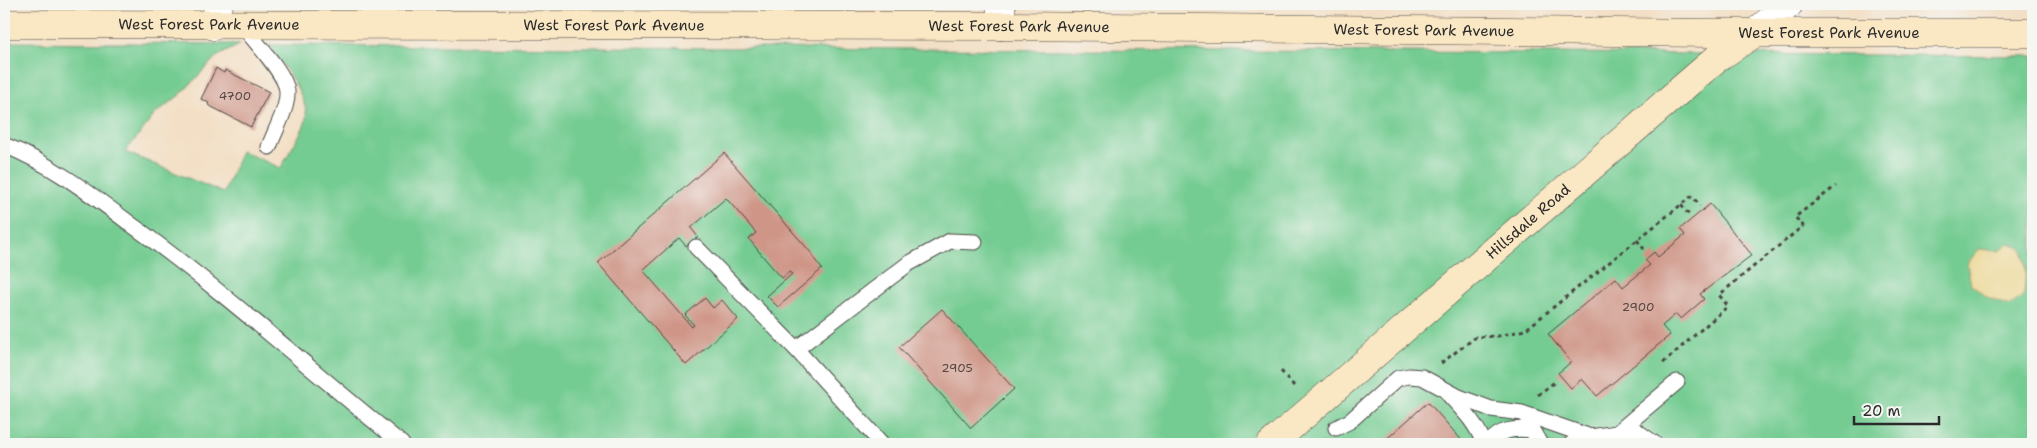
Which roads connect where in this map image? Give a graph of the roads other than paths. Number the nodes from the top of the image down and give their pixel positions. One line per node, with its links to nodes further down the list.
1 (1789, 4): 6 (street, Hillsdale Road)
2 (217, 15): 4 (main road, West Forest Park Avenue); 5 (main road, West Forest Park Avenue)
3 (1001, 15): 5 (main road, West Forest Park Avenue); 6 (main road, West Forest Park Avenue)
4 (4, 24)
5 (243, 26): 9 (lane)
6 (1754, 33): 7 (main road, West Forest Park Avenue); 22 (main road, Hillsdale Road)
7 (2033, 33)
8 (4, 145): 20 (lane)
9 (269, 147)
10 (975, 242): 12 (lane)
11 (696, 247): 12 (lane)
12 (796, 348): 21 (lane)
13 (1677, 382): 18 (lane)
14 (1443, 388): 15 (lane); 16 (lane); 23 (lane)
15 (1522, 413): 17 (lane); 19 (lane)
16 (1336, 428)
17 (1532, 430): 24 (lane); 25 (lane)
18 (1618, 432): 19 (lane); 27 (lane)
19 (1591, 437): 26 (lane)
20 (402, 444)
21 (882, 444)
22 (1271, 444)
23 (1484, 444)
24 (1488, 444)
25 (1540, 444)
26 (1571, 444)
27 (1655, 444)

